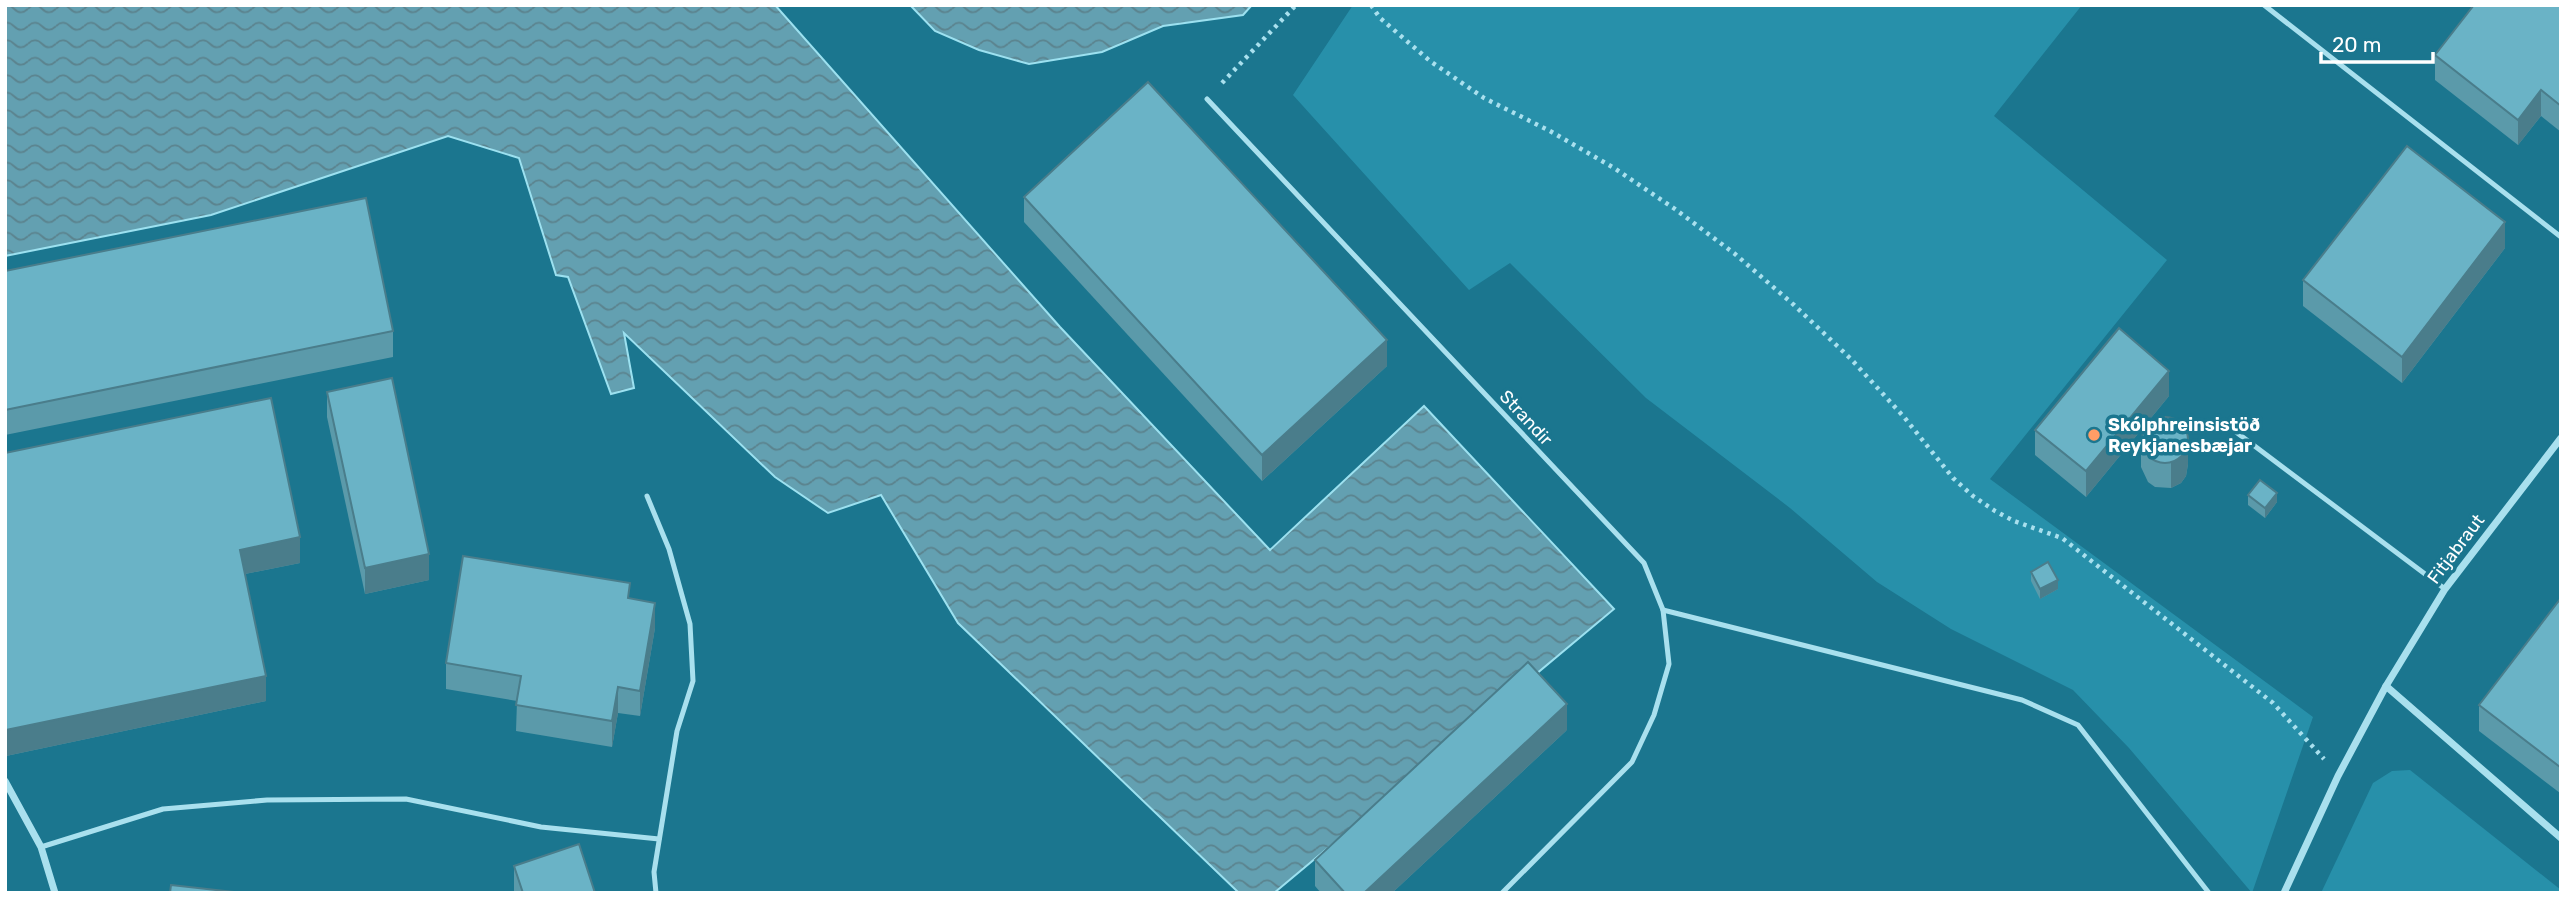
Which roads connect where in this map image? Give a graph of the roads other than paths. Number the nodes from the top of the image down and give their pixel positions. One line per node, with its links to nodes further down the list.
1 (2264, 5): 3 (lane)
2 (1207, 99): 8 (lane, Strandir)
3 (2561, 236)
4 (2236, 432): 7 (lane)
5 (2561, 438): 7 (street, Fitjabraut)
6 (647, 496): 12 (lane)
7 (2445, 589): 9 (street, Fitjabraut)
8 (1663, 610): 16 (lane, Strandir); 17 (lane)
9 (2386, 686): 11 (street); 18 (street, Fitjabraut)
10 (5, 781): 13 (street)
11 (2561, 838)
12 (659, 839): 13 (lane); 15 (lane)
13 (41, 847): 14 (street)
14 (55, 893)
15 (656, 893)
16 (1503, 893)
17 (2209, 893)
18 (2284, 893)

